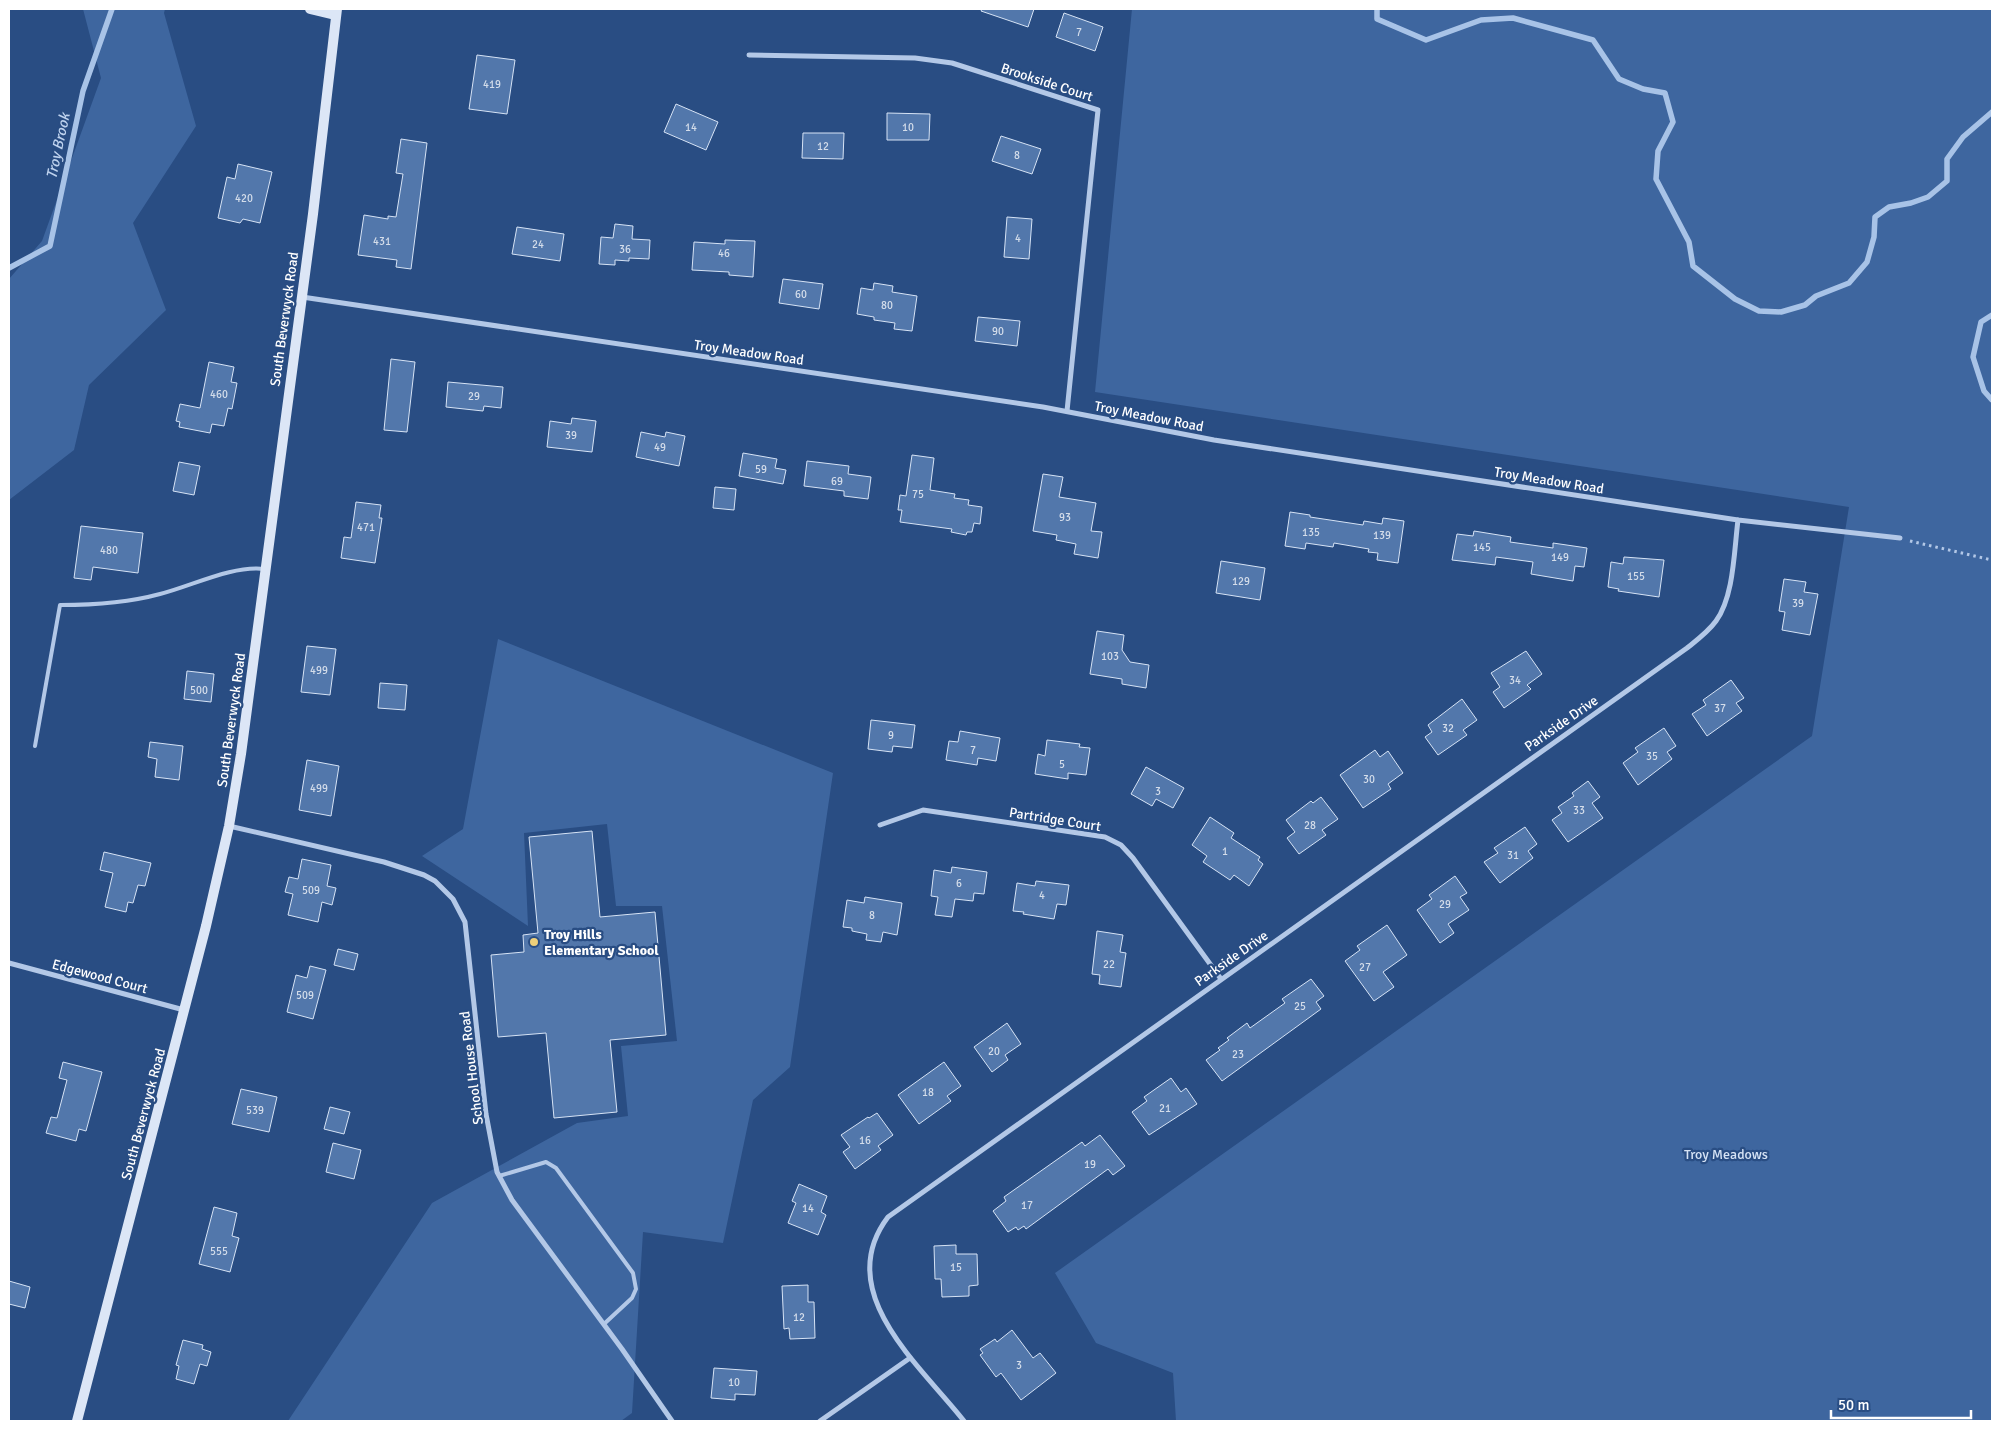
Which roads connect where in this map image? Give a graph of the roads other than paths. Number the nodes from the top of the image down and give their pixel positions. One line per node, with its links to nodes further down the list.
1 (310, 9): 2 (main road)
2 (336, 12): 4 (main road, South Beverwyck Road)
3 (749, 56): 5 (street, Brookside Court)
4 (301, 297): 5 (street, Troy Meadow Road); 8 (main road, South Beverwyck Road)
5 (1067, 411): 6 (street, Troy Meadow Road)
6 (1738, 520): 7 (street, Troy Meadow Road); 13 (street, Parkside Drive)
7 (1900, 538)
8 (265, 569): 9 (lane); 11 (main road, South Beverwyck Road)
9 (35, 746)
10 (880, 825): 13 (street, Partridge Court)
11 (229, 826): 14 (main road, South Beverwyck Road); 15 (street, School House Road)
12 (9, 963): 14 (street, Edgewood Court)
13 (1222, 979): 17 (street, Parkside Drive)
14 (184, 1010): 18 (main road, South Beverwyck Road)
15 (499, 1176): 16 (street, School House Road); 16 (lane)
16 (604, 1324): 19 (street, School House Road)
17 (910, 1358): 20 (street); 21 (street, Parkside Drive)
18 (76, 1421)
19 (672, 1421)
20 (820, 1421)
21 (964, 1421)

